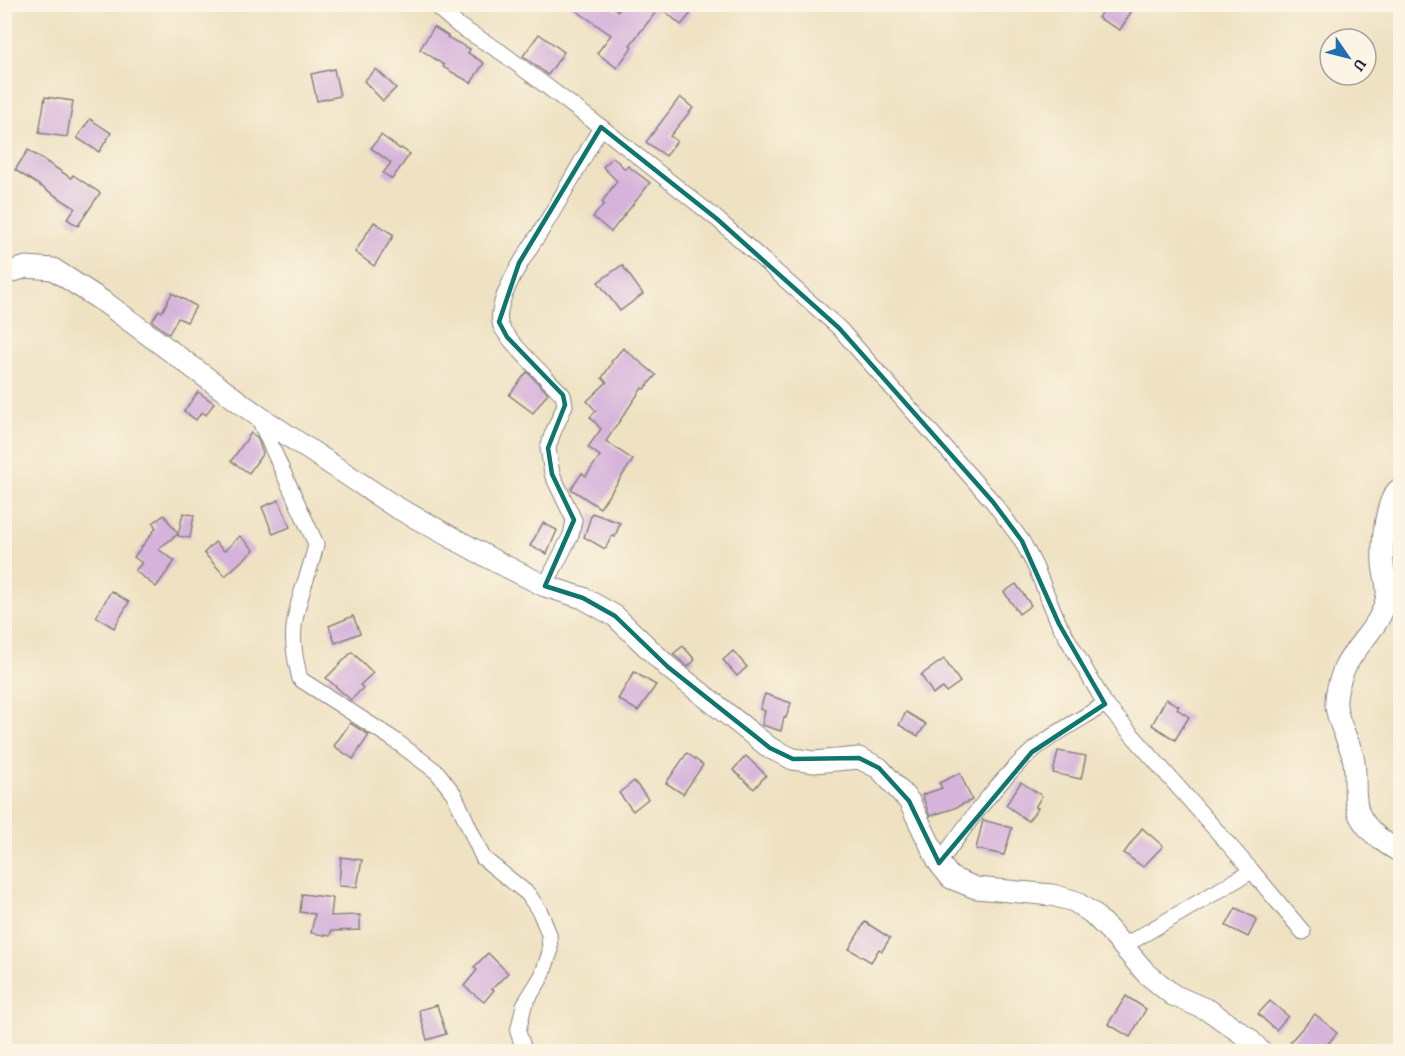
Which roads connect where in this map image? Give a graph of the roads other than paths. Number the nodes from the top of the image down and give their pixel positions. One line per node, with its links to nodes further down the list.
1 (435, 6): 2 (street)
2 (601, 127): 6 (street); 7 (street)
3 (4, 274): 4 (street)
4 (257, 415): 6 (street); 13 (street)
5 (1401, 489): 8 (street)
6 (545, 586): 9 (street)
7 (1105, 704): 9 (street); 10 (street)
8 (1401, 852)
9 (939, 862): 12 (street)
10 (1252, 871): 11 (street); 12 (street)
11 (1303, 932)
12 (1122, 947): 14 (street)
13 (525, 1052)
14 (1261, 1052)

